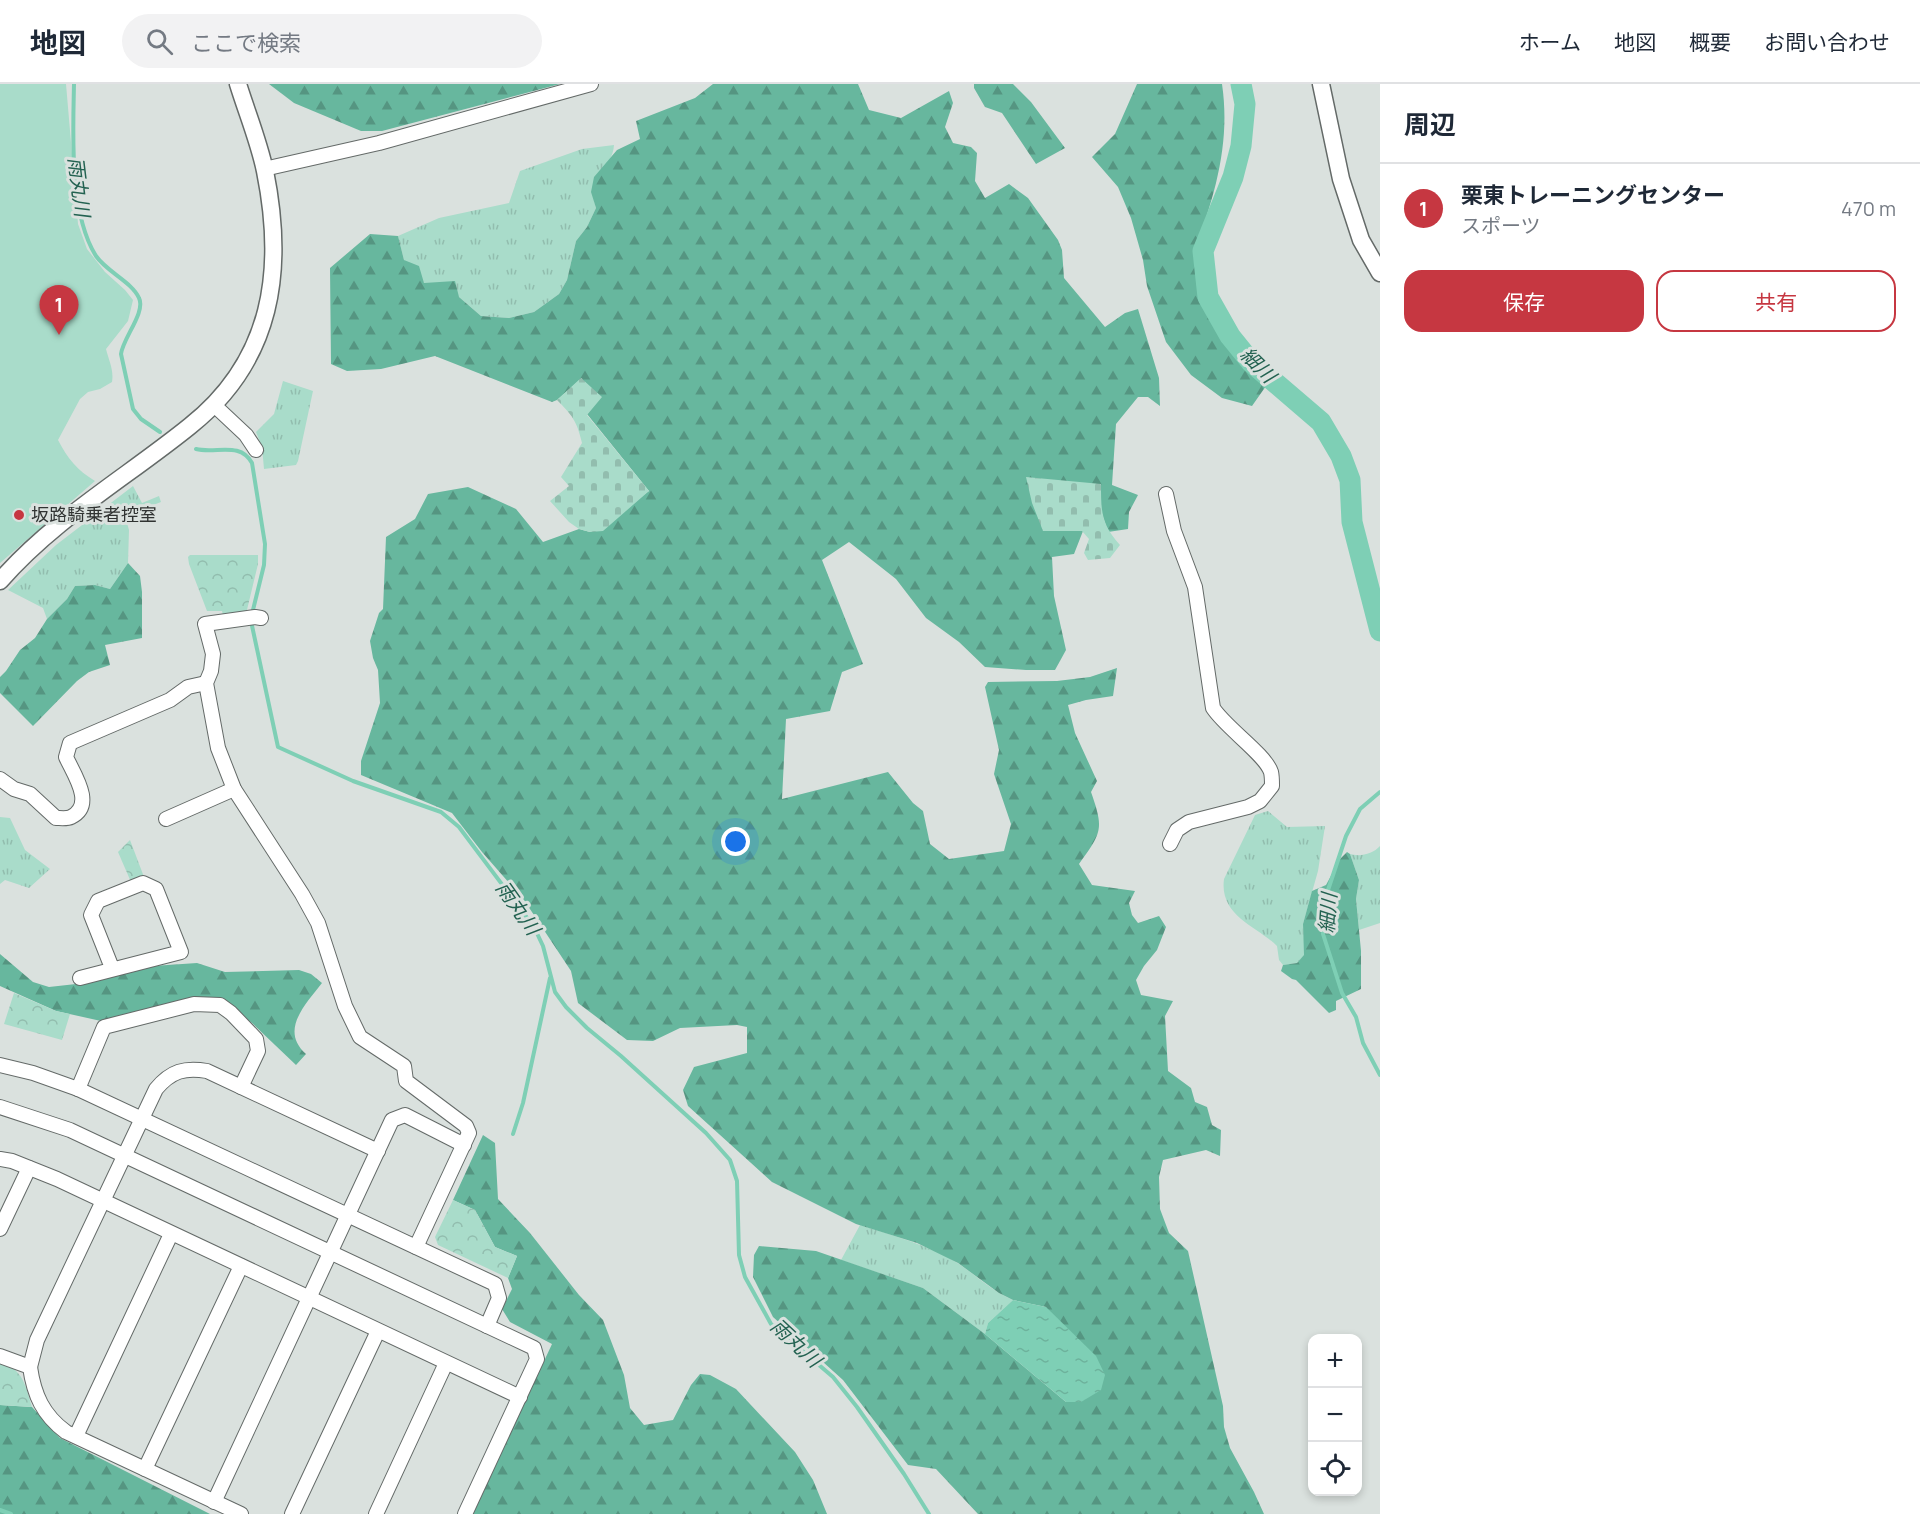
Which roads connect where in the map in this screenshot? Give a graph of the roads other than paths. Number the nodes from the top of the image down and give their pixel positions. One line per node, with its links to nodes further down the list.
1 (238, 84): 4 (main road)
2 (591, 84): 4 (street)
3 (1321, 84): 5 (main road)
4 (264, 169): 6 (main road)
5 (1380, 273)
6 (214, 405): 7 (street); 9 (main road)
7 (256, 450)
8 (1166, 494): 15 (street)
9 (0, 581)
10 (254, 618): 11 (street)
11 (206, 683): 12 (street); 13 (street)
12 (0, 779)
13 (234, 789): 14 (street); 23 (street)
14 (166, 819)
15 (1170, 844)
16 (112, 968): 16 (street); 17 (street)
17 (80, 978)
18 (0, 1065): 20 (street)
19 (241, 1087): 20 (street); 22 (street); 24 (street)
20 (78, 1089): 22 (street)
21 (0, 1107): 25 (street)
22 (142, 1119): 25 (street); 29 (street)
23 (464, 1144): 24 (street); 32 (street)
24 (378, 1151): 29 (street)
25 (125, 1156): 28 (street); 33 (street)
26 (0, 1158): 27 (street)
27 (29, 1168): 28 (street); 30 (street)
28 (103, 1202): 31 (street); 40 (street)
29 (348, 1216): 32 (street); 33 (street)
30 (0, 1229)
31 (171, 1234): 34 (street); 42 (street)
32 (416, 1247): 36 (street)
33 (330, 1253): 35 (street); 36 (street)
34 (241, 1266): 35 (street); 43 (street)
35 (310, 1298): 37 (street); 44 (street)
36 (487, 1326): 41 (street)
37 (378, 1331): 39 (street); 46 (street)
38 (0, 1356): 40 (street)
39 (446, 1363): 41 (street); 47 (street)
40 (30, 1367): 42 (street)
41 (520, 1397): 48 (street)
42 (76, 1436): 43 (street)
43 (146, 1469): 44 (street)
44 (214, 1502): 45 (street)
45 (241, 1514)
46 (292, 1514)
47 (376, 1514)
48 (465, 1514)

